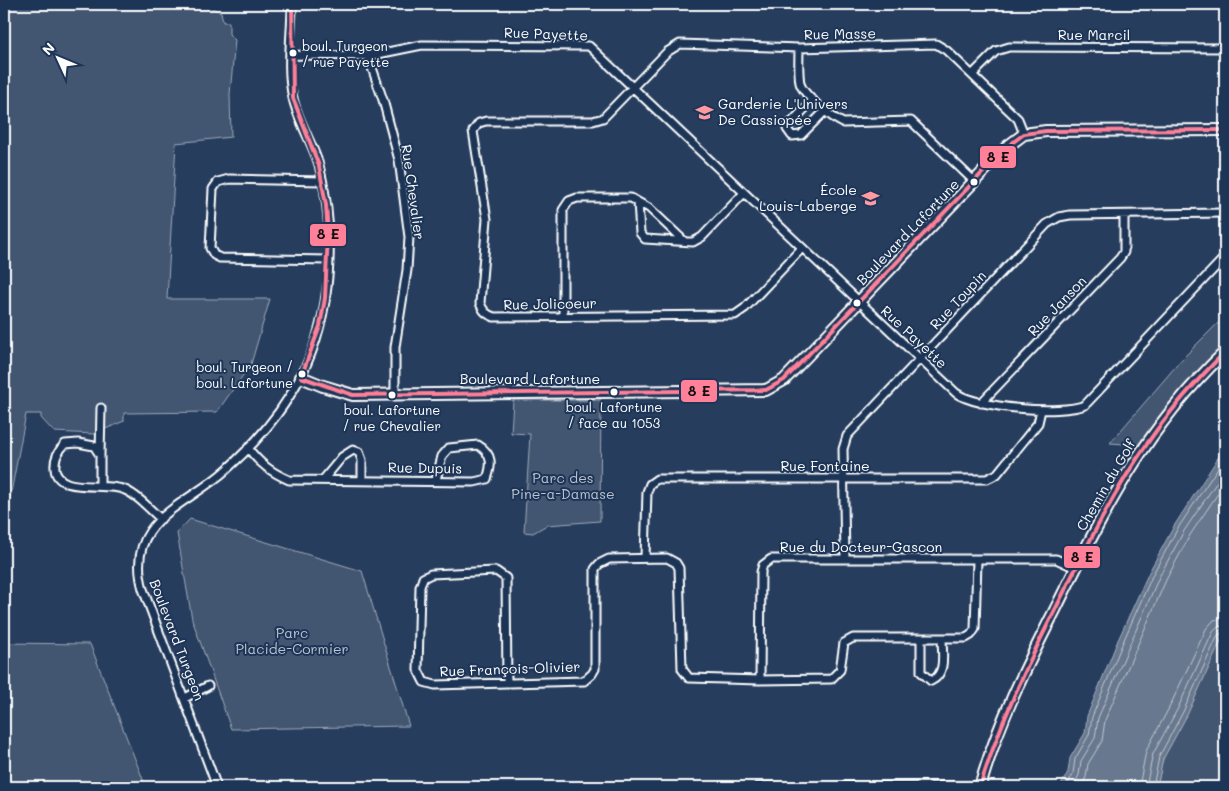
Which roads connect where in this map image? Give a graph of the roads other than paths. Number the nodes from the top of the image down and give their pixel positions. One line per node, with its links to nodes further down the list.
1 (292, 4): 4 (street, Boulevard Turgeon)
2 (799, 48): 6 (street, Rue Masse); 7 (street, Rue Masse); 8 (street)
3 (1225, 48): 6 (street, Rue Marcil)
4 (291, 55): 5 (street, Rue Payette); 12 (street, Boulevard Turgeon)
5 (368, 56): 7 (street, Rue Payette); 27 (street, Rue Chevalier)
6 (972, 74): 11 (street, Rue Masse)
7 (634, 86): 14 (street, Rue Payette); 23 (street, Rue Jolicoeur)
8 (813, 100): 9 (street); 9 (street)
9 (825, 111): 13 (street)
10 (1225, 130): 11 (street)
11 (1024, 134): 13 (street, Boulevard Lafortune)
12 (322, 181): 21 (street, Boulevard Turgeon); 21 (street)
13 (975, 182): 22 (street, Boulevard Lafortune)
14 (744, 193): 18 (street); 19 (street, Rue Payette)
15 (638, 202): 18 (street); 18 (street); 23 (street)
16 (1225, 213): 17 (street, Rue Toupin)
17 (1124, 216): 25 (street, Rue Toupin); 28 (street, Rue Janson)
18 (684, 241)
19 (802, 248): 22 (street, Rue Payette); 23 (street, Rue Jolicoeur)
20 (1225, 257): 30 (street, Rue Payette)
21 (328, 260): 26 (street, Boulevard Turgeon)
22 (860, 302): 25 (street, Rue Payette); 27 (street, Boulevard Lafortune)
23 (563, 316)
24 (1225, 352): 42 (street, Chemin du Golf)
25 (919, 358): 28 (street, Rue Payette); 33 (street, Rue Toupin)
26 (301, 377): 27 (street, Boulevard Lafortune); 31 (street, Boulevard Turgeon)
27 (396, 394)
28 (982, 403): 30 (street, Rue Payette)
29 (101, 408): 32 (street)
30 (1040, 410): 33 (street, Rue Fontaine)
31 (248, 448): 34 (street, Rue Dupuis); 38 (street, Boulevard Turgeon)
32 (100, 455): 37 (street); 37 (street)
33 (843, 479): 39 (street, Rue Toupin); 40 (street, Rue Fontaine)
34 (323, 480): 35 (street, Rue Dupuis); 35 (street)
35 (362, 480): 36 (street, Rue Dupuis)
36 (436, 480): 36 (street, Rue Dupuis)
37 (100, 484): 38 (street)
38 (161, 519): 48 (street, Boulevard Turgeon)
39 (845, 557): 41 (street, Rue du Docteur-Gascon); 45 (street, Rue du Docteur-Gascon)
40 (645, 558): 45 (street, Rue François-Olivier); 46 (street, Rue François-Olivier)
41 (977, 560): 42 (street, Rue du Docteur-Gascon); 44 (street, Rue François-Olivier)
42 (1076, 568): 49 (street, Chemin du Golf)
43 (921, 638): 44 (street, Rue François-Olivier); 44 (street); 45 (street, Rue François-Olivier)
44 (942, 638)
45 (760, 680)
46 (507, 683): 46 (street, Rue François-Olivier)
47 (208, 686): 48 (street)
48 (184, 698): 50 (street, Boulevard Turgeon)
49 (980, 786): 51 (street)
50 (217, 787)
51 (757, 787)

